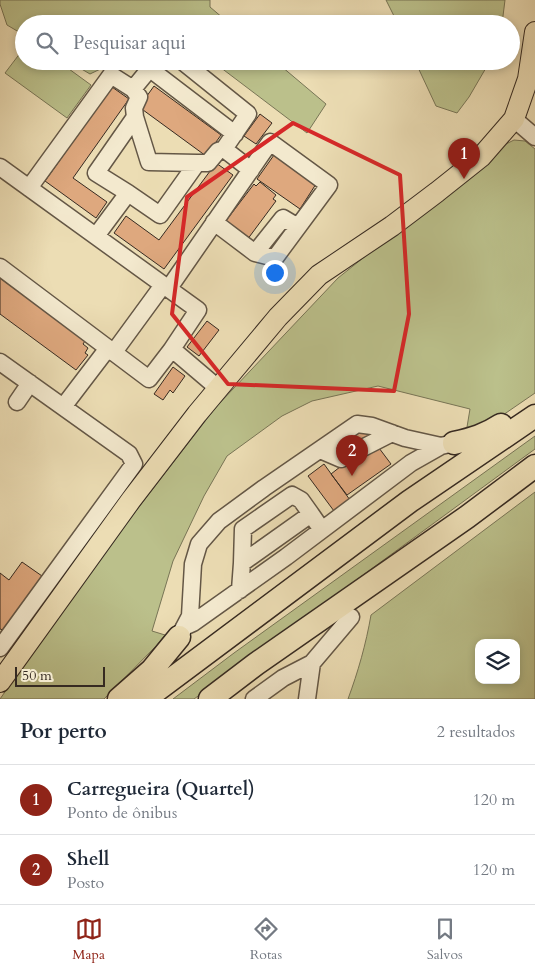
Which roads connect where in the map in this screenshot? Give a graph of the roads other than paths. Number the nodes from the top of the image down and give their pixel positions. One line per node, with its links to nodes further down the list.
1 (535, 32): 7 (main road)
2 (149, 70): 5 (street)
3 (159, 70): 8 (street)
4 (193, 70): 8 (street)
5 (133, 89): 6 (street); 14 (street)
6 (135, 117): 11 (street); 15 (street)
7 (514, 119): 9 (street); 24 (main road)
8 (235, 134): 10 (street)
9 (535, 137)
10 (224, 149): 11 (street); 13 (street)
11 (197, 163): 15 (street)
12 (0, 167): 14 (street)
13 (251, 170): 16 (street); 16 (street)
14 (29, 188): 17 (street)
15 (128, 194): 17 (street)
16 (214, 222): 19 (street)
17 (96, 236): 19 (street)
18 (0, 267): 21 (street)
19 (166, 287): 20 (street); 21 (street)
20 (172, 349): 21 (street); 24 (street)
21 (111, 350): 26 (street)
22 (0, 362): 23 (street)
23 (30, 383): 25 (street); 26 (street)
24 (219, 389): 42 (main road)
25 (17, 402)
26 (64, 407): 40 (street)
27 (535, 407): 30 (highway)
28 (535, 416): 45 (highway)
29 (392, 433): 30 (street); 31 (street); 31 (street)
30 (448, 444): 35 (street)
31 (320, 450): 39 (street)
32 (535, 466): 34 (highway)
33 (311, 514): 35 (street); 36 (street); 36 (street)
34 (467, 517): 38 (highway); 46 (highway)
35 (322, 530): 37 (street)
36 (242, 563): 37 (street)
37 (240, 590): 39 (street)
38 (351, 617): 41 (street)
39 (182, 632): 44 (highway)
40 (0, 648)
41 (312, 663): 43 (street); 47 (street)
42 (0, 682)
43 (259, 697)
44 (119, 699)
45 (145, 699)
46 (210, 699)
47 (307, 699)

